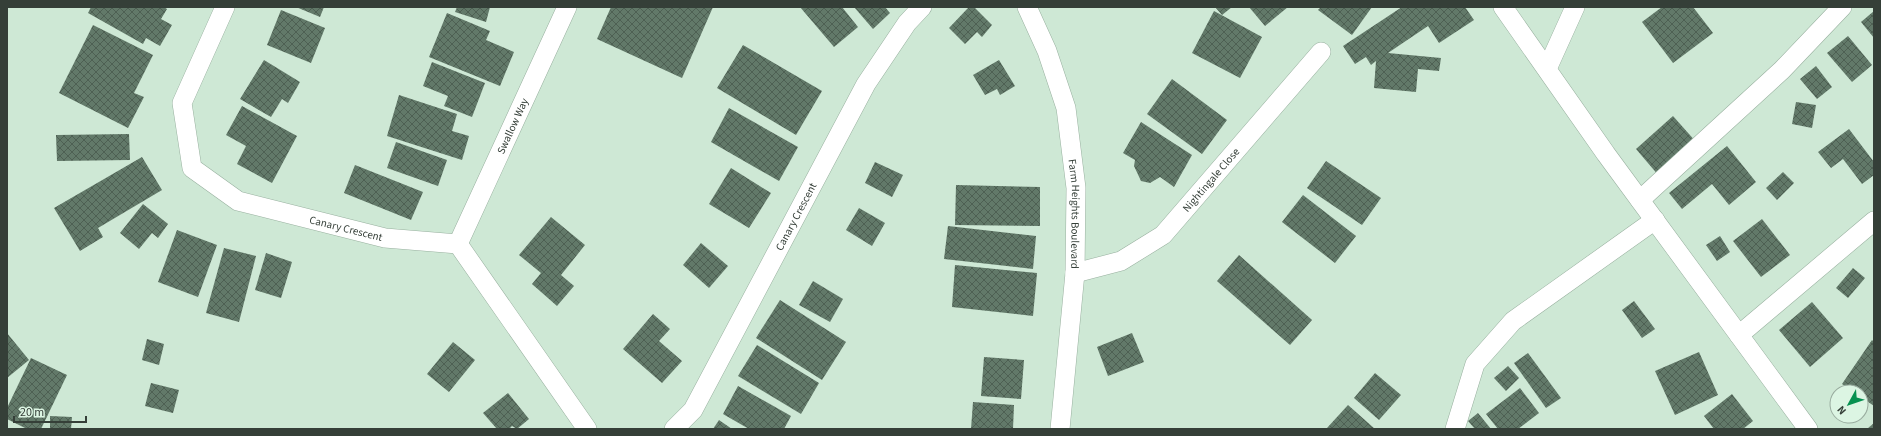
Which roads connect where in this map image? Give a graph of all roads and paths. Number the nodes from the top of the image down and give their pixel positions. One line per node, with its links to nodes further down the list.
1 (225, 7): 13 (street, Canary Crescent)
2 (567, 7): 13 (street, Swallow Way)
3 (922, 7): 17 (street, Canary Crescent)
4 (1027, 7): 14 (street, Farm Heights Boulevard)
5 (1503, 7): 9 (street)
6 (1575, 7): 9 (street)
7 (1842, 7): 10 (street)
8 (1321, 52): 14 (street, Nightingale Close)
9 (1547, 69): 10 (street)
10 (1640, 200): 11 (street)
11 (1655, 220): 15 (street); 19 (street)
12 (1874, 222): 15 (street)
13 (458, 244): 16 (street)
14 (1075, 273): 18 (street, Farm Heights Boulevard)
15 (1739, 335): 20 (street)
16 (587, 429)
17 (674, 429)
18 (1060, 429)
19 (1455, 429)
20 (1808, 429)

